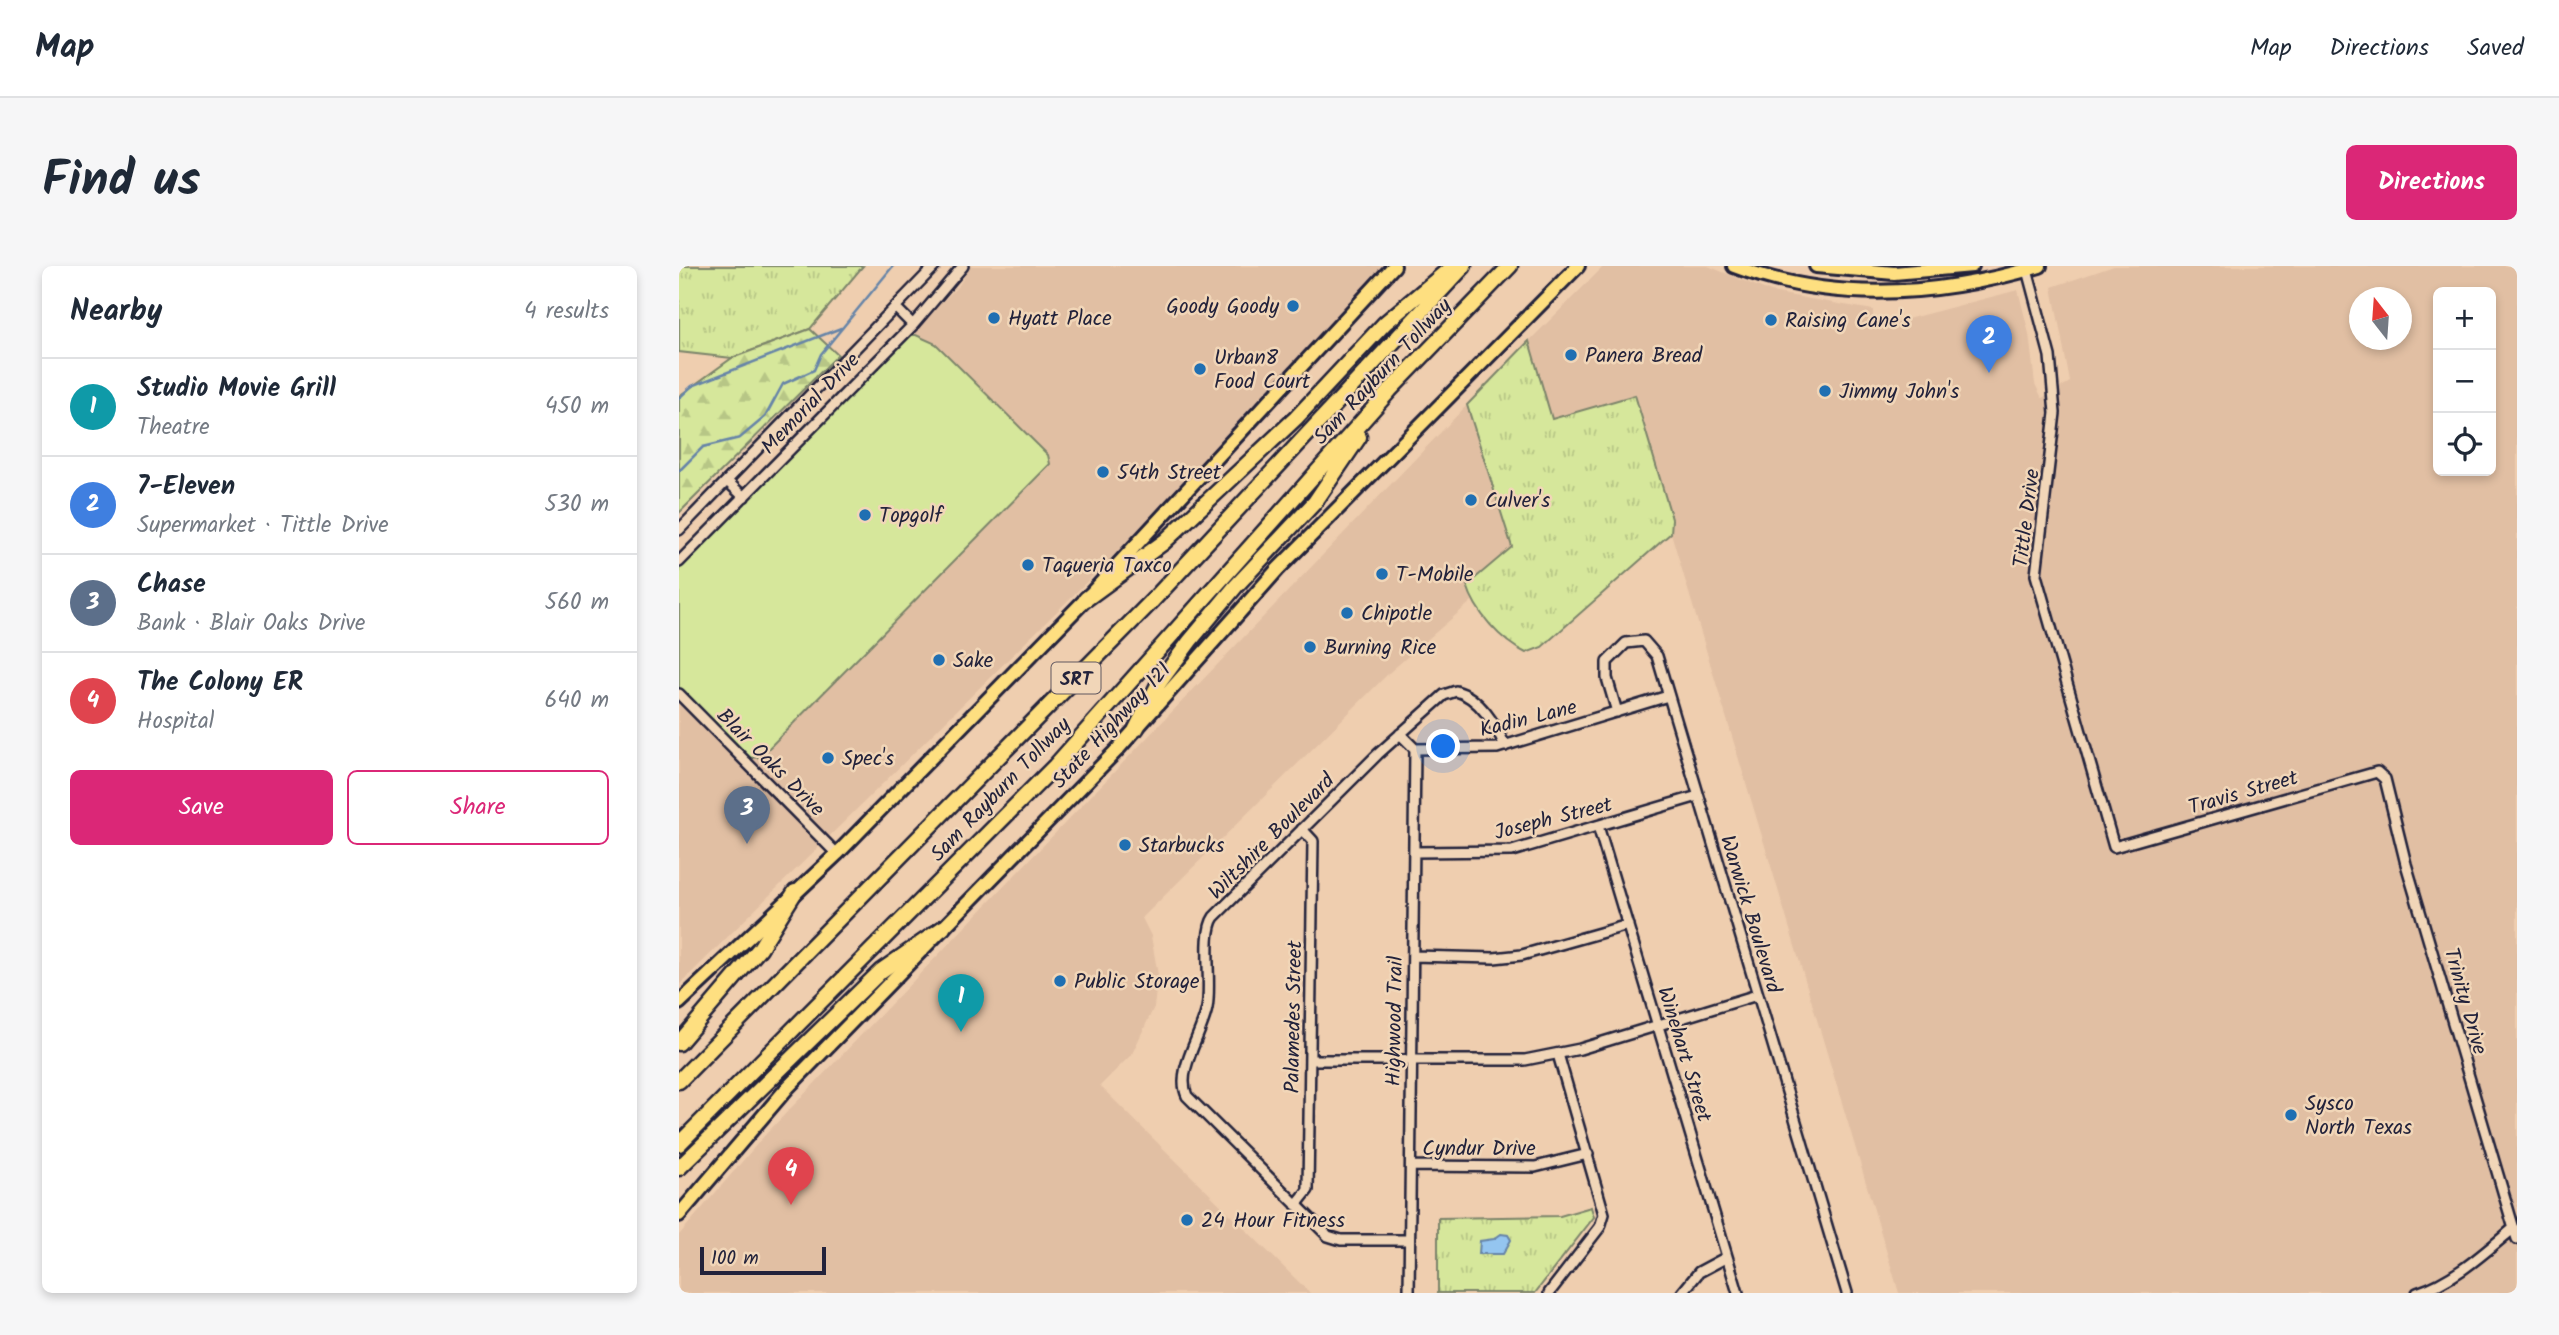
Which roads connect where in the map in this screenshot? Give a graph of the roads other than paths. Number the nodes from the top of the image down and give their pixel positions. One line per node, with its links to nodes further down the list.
1 (935, 266): 13 (street, Memorial Drive)
2 (963, 266): 14 (street, Memorial Drive)
3 (1394, 266): 20 (main road)
4 (1453, 266): 20 (highway)
5 (1464, 266): 46 (highway, Sam Rayburn Tollway / SRT)
6 (1510, 266): 15 (highway, Sam Rayburn Tollway / SRT)
7 (1578, 266): 24 (main road, State Highway 121)
8 (1736, 266): 12 (main road)
9 (1816, 266): 10 (main road)
10 (1972, 266)
11 (2040, 266): 12 (main road)
12 (2024, 267): 32 (street, Tittle Drive)
13 (897, 309): 14 (street); 16 (street, Memorial Drive)
14 (913, 325): 17 (street, Memorial Drive)
15 (1390, 390): 24 (highway); 47 (highway, Sam Rayburn Tollway / SRT)
16 (727, 481): 17 (street); 18 (street, Memorial Drive)
17 (744, 496): 19 (street, Memorial Drive)
18 (679, 530)
19 (679, 562)
20 (1086, 599): 34 (main road)
21 (679, 694): 34 (street, Blair Oaks Drive)
22 (1668, 696): 23 (street, Kadin Lane); 23 (street, Warwick Boulevard); 29 (street, Warwick Boulevard)
23 (1617, 712): 26 (street, Kadin Lane)
24 (1136, 729): 37 (main road, State Highway 121)
25 (1400, 734): 26 (street, Wiltshire Boulevard); 27 (street); 31 (street, Wiltshire Boulevard)
26 (1505, 746): 27 (street, Kadin Lane)
27 (1415, 749): 33 (street, Highwood Trail)
28 (2380, 774): 32 (street, Travis Street); 53 (street, Trinity Drive)
29 (1698, 796): 30 (street, Joseph Street); 39 (street, Warwick Boulevard)
30 (1598, 826): 33 (street, Joseph Street); 36 (street, Winehart Street)
31 (1302, 829): 44 (street, Palamedes Street); 51 (street, Wiltshire Boulevard)
32 (2114, 847)
33 (1414, 852): 38 (street, Highwood Trail)
34 (837, 854): 35 (main road)
35 (795, 892): 40 (main road); 42 (highway)
36 (1628, 925): 38 (street); 41 (street, Winehart Street)
37 (943, 928): 50 (highway); 52 (main road, State Highway 121)
38 (1413, 956): 45 (street, Highwood Trail)
39 (1758, 995): 41 (street); 61 (street, Warwick Boulevard)
40 (679, 1003)
41 (1658, 1026): 43 (street); 56 (street, Winehart Street)
42 (679, 1043)
43 (1558, 1054): 45 (street); 48 (street)
44 (1310, 1060): 45 (street); 51 (street, Palamedes Street)
45 (1411, 1060): 49 (street, Highwood Trail)
46 (679, 1081)
47 (679, 1144)
48 (1588, 1154): 49 (street, Cyndur Drive); 58 (street)
49 (1411, 1166): 55 (street, Highwood Trail)
50 (679, 1168)
51 (1296, 1205): 55 (street, Wiltshire Boulevard)
52 (679, 1215)
53 (2514, 1228): 54 (street, Trinity Drive); 62 (street)
54 (2517, 1239)
55 (1408, 1240): 57 (street, Highwood Trail)
56 (1727, 1257): 59 (street); 60 (street, Winehart Street)
57 (1409, 1293)
58 (1549, 1293)
59 (1682, 1293)
60 (1738, 1293)
61 (1845, 1293)
62 (2417, 1293)

